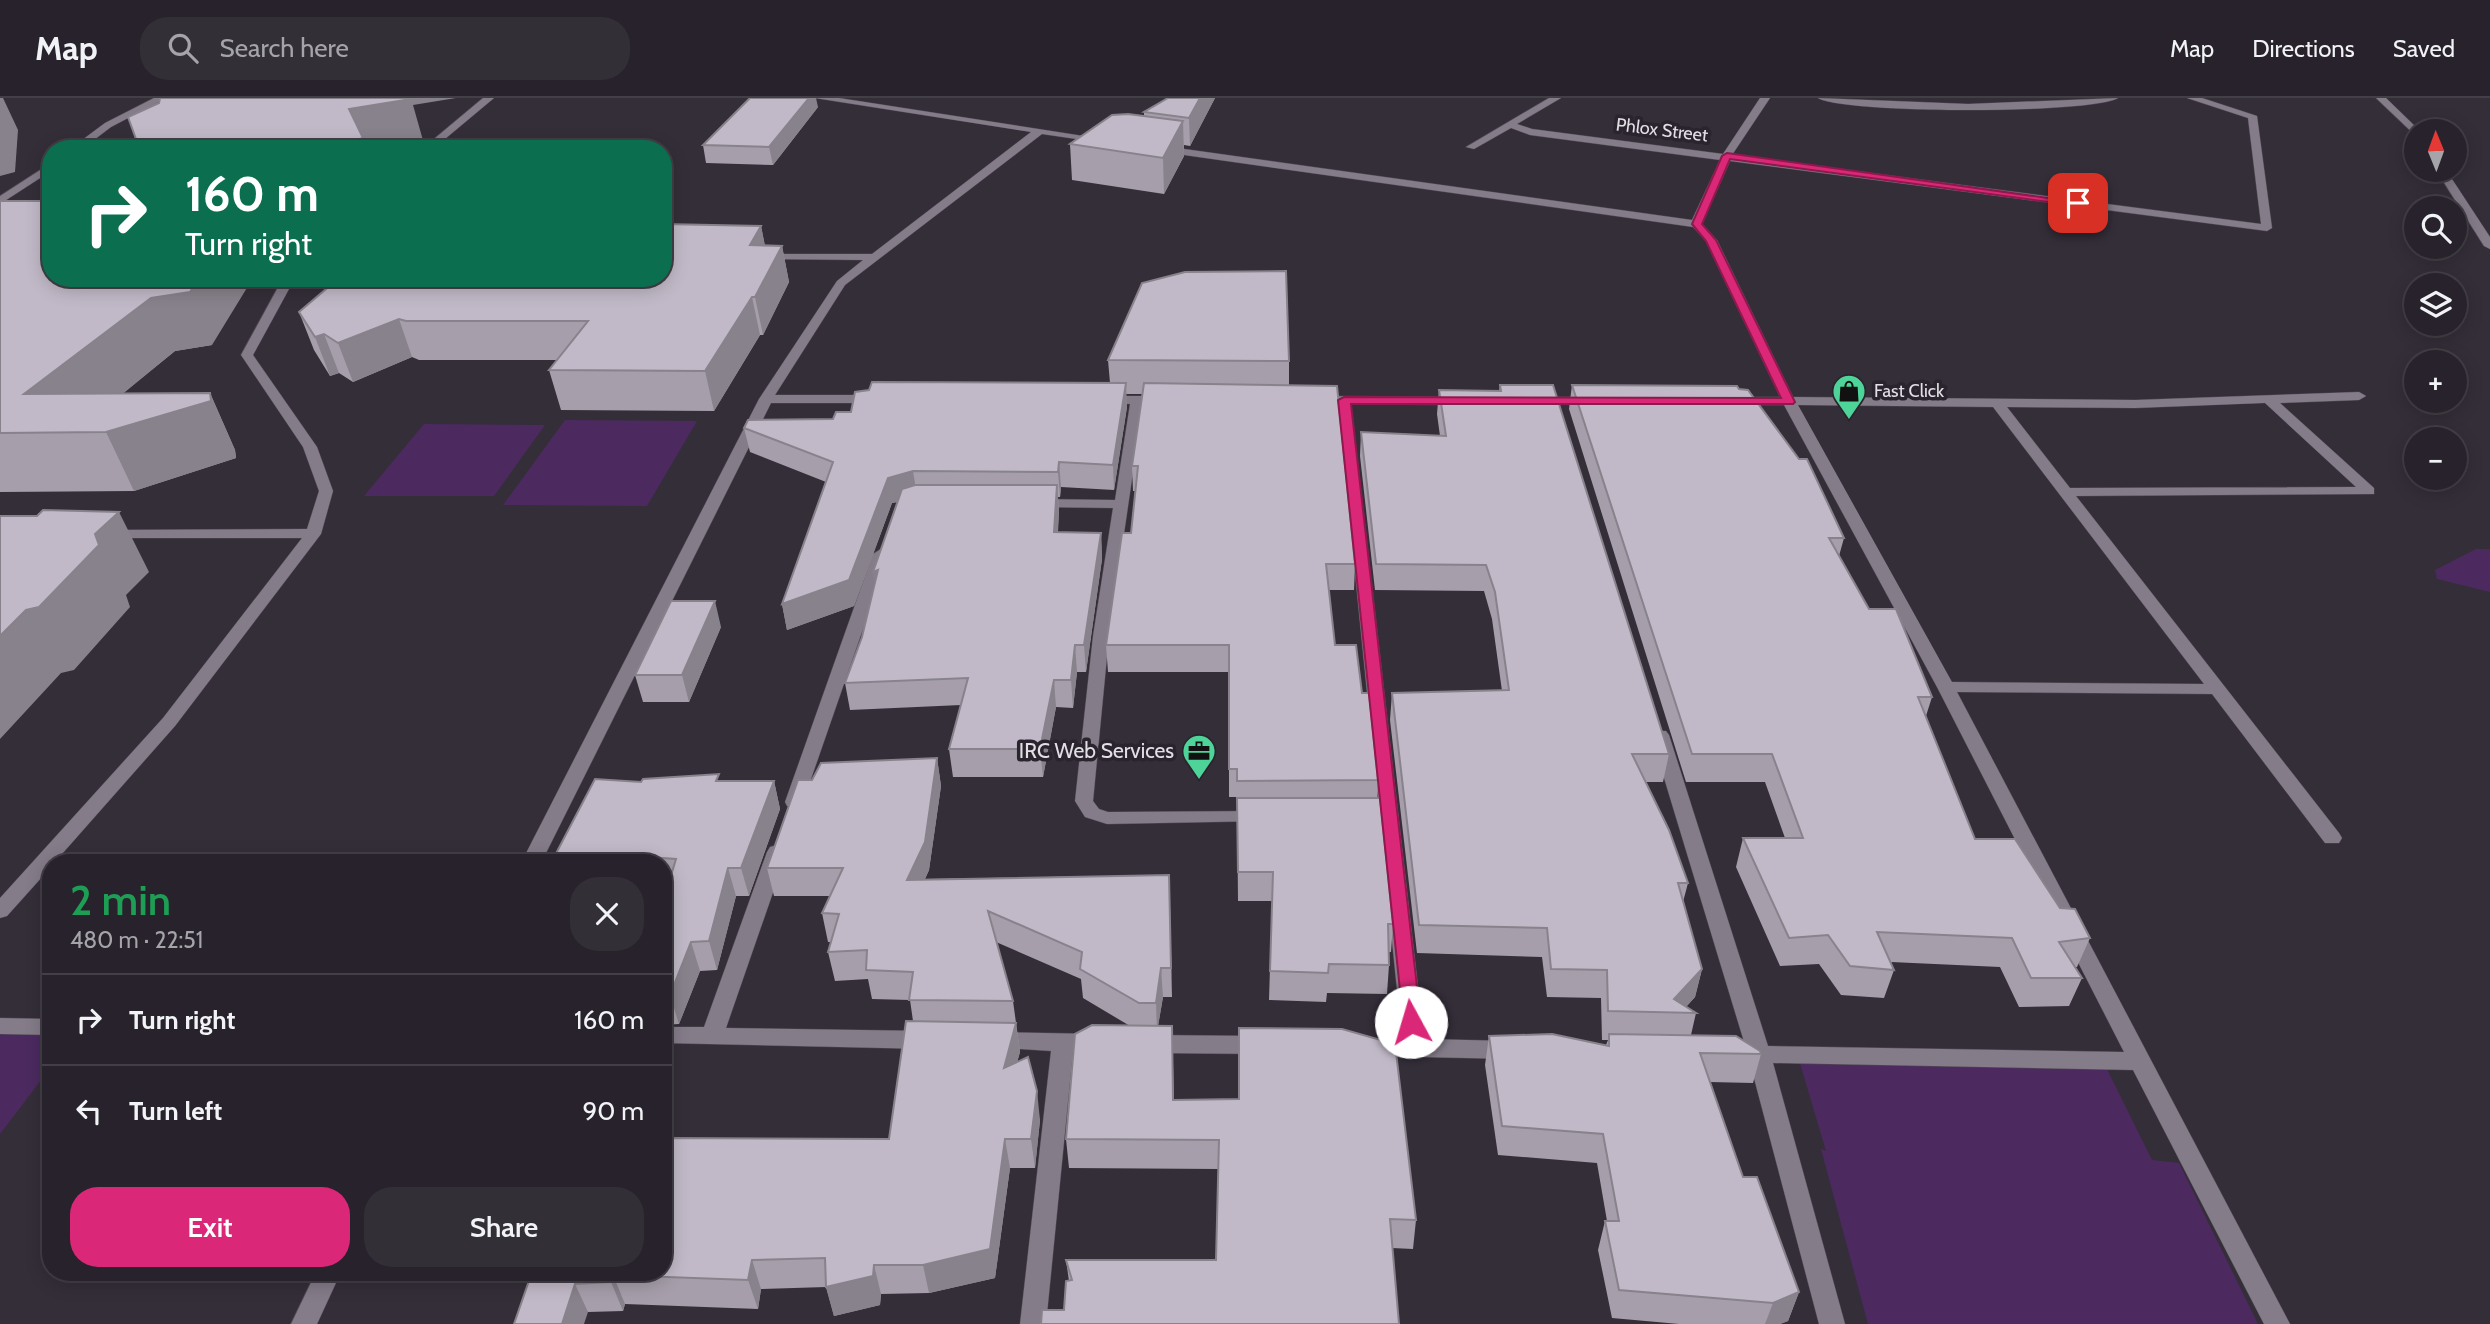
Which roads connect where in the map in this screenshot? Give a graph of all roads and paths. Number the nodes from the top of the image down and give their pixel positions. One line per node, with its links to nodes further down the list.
1 (161, 98): 13 (street)
2 (489, 98): 14 (street)
3 (820, 98): 12 (street)
4 (1556, 98): 11 (street)
5 (1765, 98): 18 (street)
6 (1823, 98): 7 (street)
7 (2113, 98)
8 (2192, 98): 18 (street, Phlox Street)
9 (2381, 98): 10 (street)
10 (2404, 121)
11 (1511, 125): 17 (street); 18 (street, Phlox Street)
12 (1039, 131): 15 (street); 25 (street)
13 (87, 140)
14 (438, 140)
15 (1122, 143)
16 (1149, 147): 22 (street)
17 (1471, 147)
18 (1727, 156): 22 (street)
19 (42, 172): 21 (street)
20 (2449, 182): 23 (street)
21 (0, 201)
22 (1696, 224): 40 (street)
23 (2490, 246)
24 (742, 256): 25 (street)
25 (873, 257): 28 (street)
26 (284, 287): 47 (street)
27 (2359, 396): 30 (street)
28 (766, 399): 29 (street); 58 (street)
29 (890, 399)
30 (2268, 399): 41 (street); 42 (street)
31 (1083, 400): 32 (street)
32 (1138, 400): 33 (street); 44 (street)
33 (1179, 400)
34 (1303, 400): 35 (street)
35 (1344, 400): 36 (street); 54 (street)
36 (1477, 401)
37 (1517, 401): 38 (street)
38 (1612, 401)
39 (1721, 401): 40 (street)
40 (1789, 402): 41 (street); 48 (street)
41 (1996, 402): 42 (street)
42 (2066, 492): 49 (street)
43 (1026, 503): 44 (street)
44 (1122, 503): 52 (street)
45 (889, 531): 51 (street)
46 (95, 533): 47 (street)
47 (313, 534): 57 (street)
48 (1946, 687): 49 (street); 72 (street)
49 (2216, 690): 55 (street)
50 (1656, 721): 71 (street)
51 (789, 815)
52 (1281, 817)
53 (1335, 817): 54 (street)
54 (1389, 817): 68 (street)
55 (2332, 838)
56 (780, 841): 64 (street)
57 (51, 854)
58 (536, 854)
59 (42, 864): 60 (street)
60 (0, 911)
61 (0, 1026): 62 (street)
62 (42, 1027)
63 (672, 1035): 64 (street)
64 (712, 1035): 65 (street)
65 (1063, 1042): 66 (street); 75 (street)
66 (1279, 1046)
67 (1347, 1047): 68 (street)
68 (1414, 1048): 69 (street)
69 (1538, 1050)
70 (1718, 1054): 71 (street)
71 (1759, 1054): 72 (street); 76 (street)
72 (2141, 1061): 77 (street)
73 (325, 1281): 74 (street)
74 (304, 1324)
75 (1033, 1324)
76 (1832, 1324)
77 (2277, 1324)

